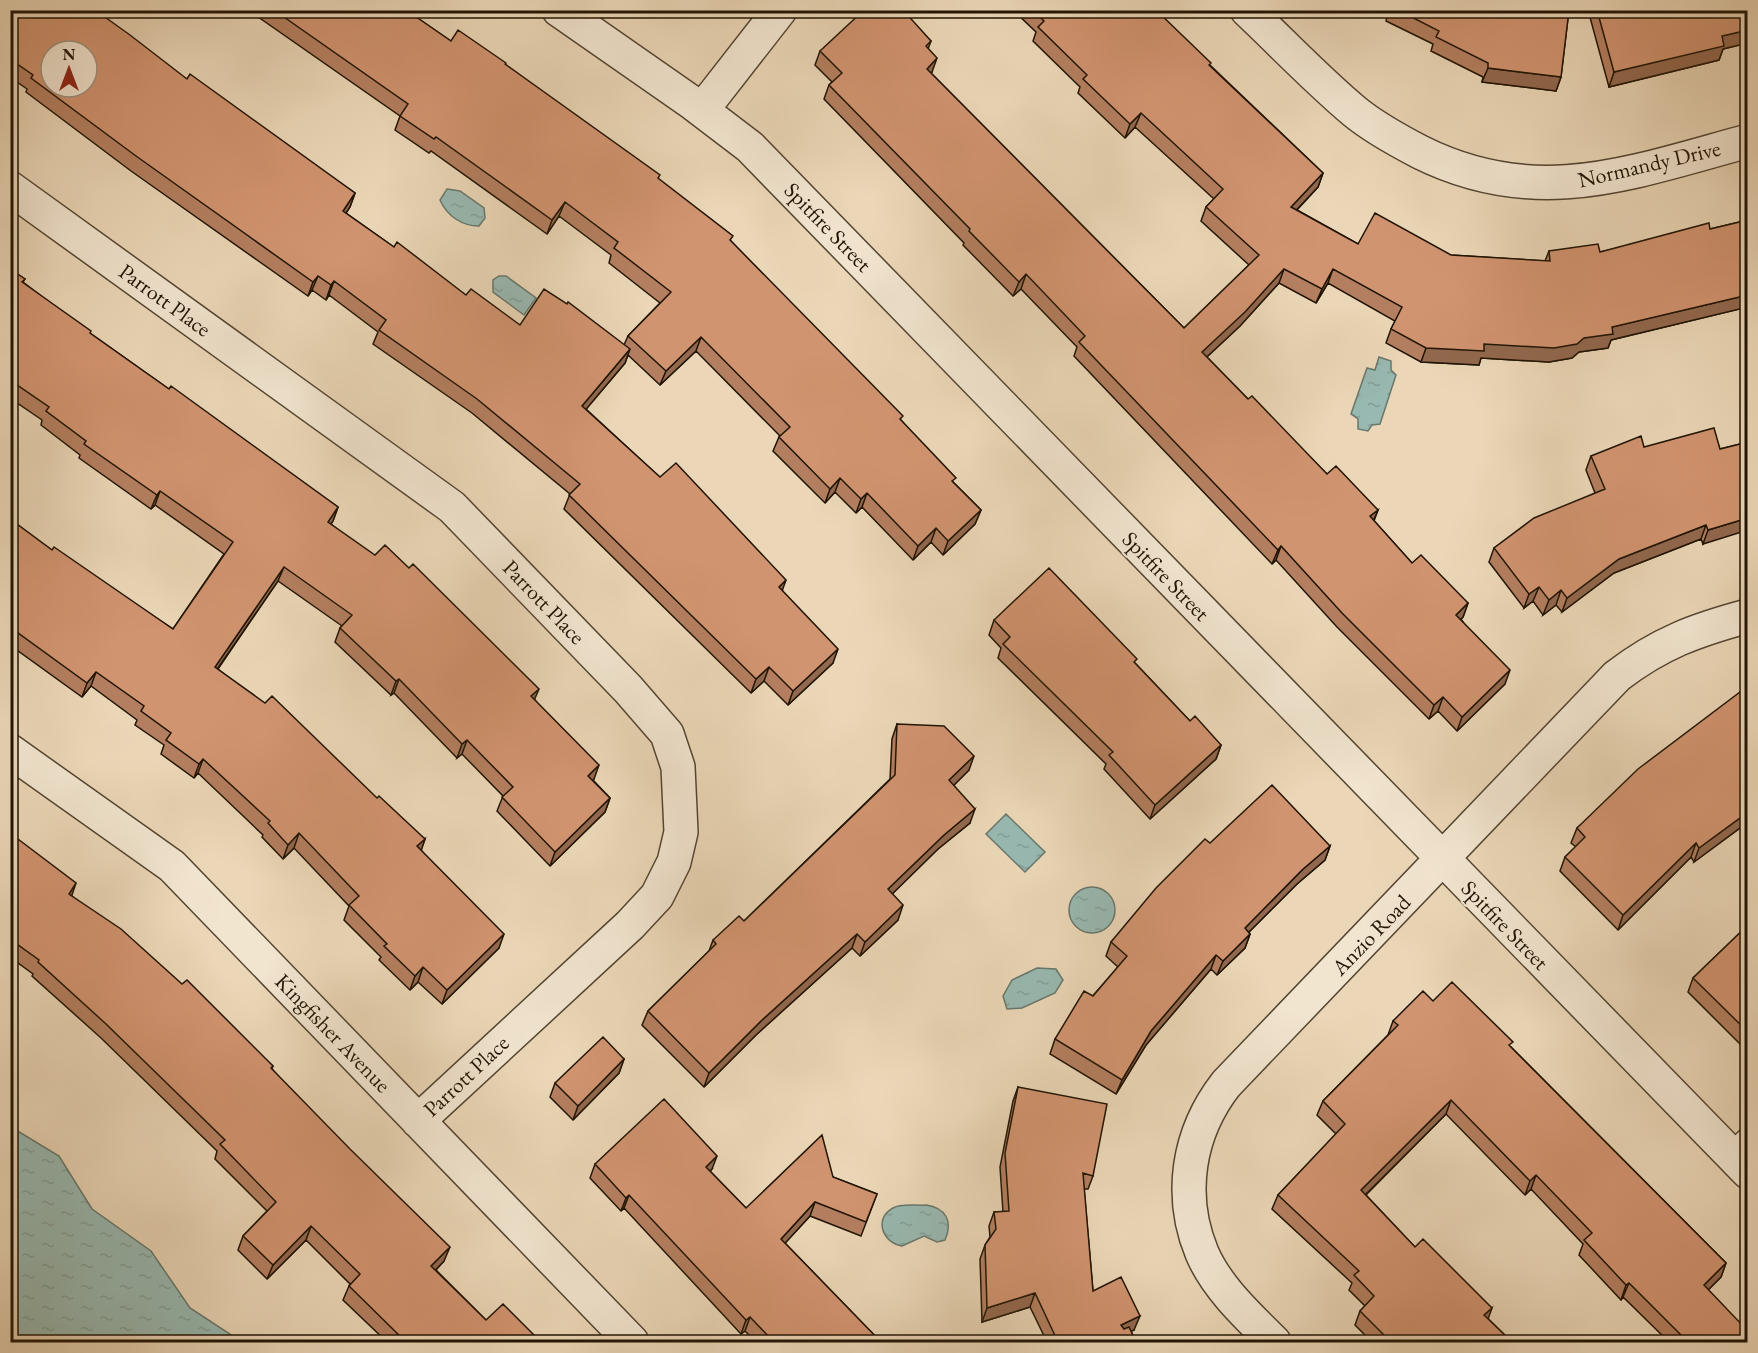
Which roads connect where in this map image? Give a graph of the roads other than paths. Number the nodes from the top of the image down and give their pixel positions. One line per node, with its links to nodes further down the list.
1 (559, 10): 4 (street, Spitfire Street)
2 (780, 10): 4 (street)
3 (1247, 10): 5 (street, Normandy Drive)
4 (702, 110): 9 (street, Spitfire Street)
5 (1748, 141)
6 (10, 188): 10 (street, Parrott Place)
7 (1748, 616): 9 (street, Anzio Road)
8 (10, 751): 10 (street, Kingfisher Avenue)
9 (1442, 861): 11 (street, Spitfire Street); 13 (street, Anzio Road)
10 (418, 1120): 12 (street, Kingfisher Avenue)
11 (1742, 1155)
12 (632, 1342)
13 (1274, 1342)

